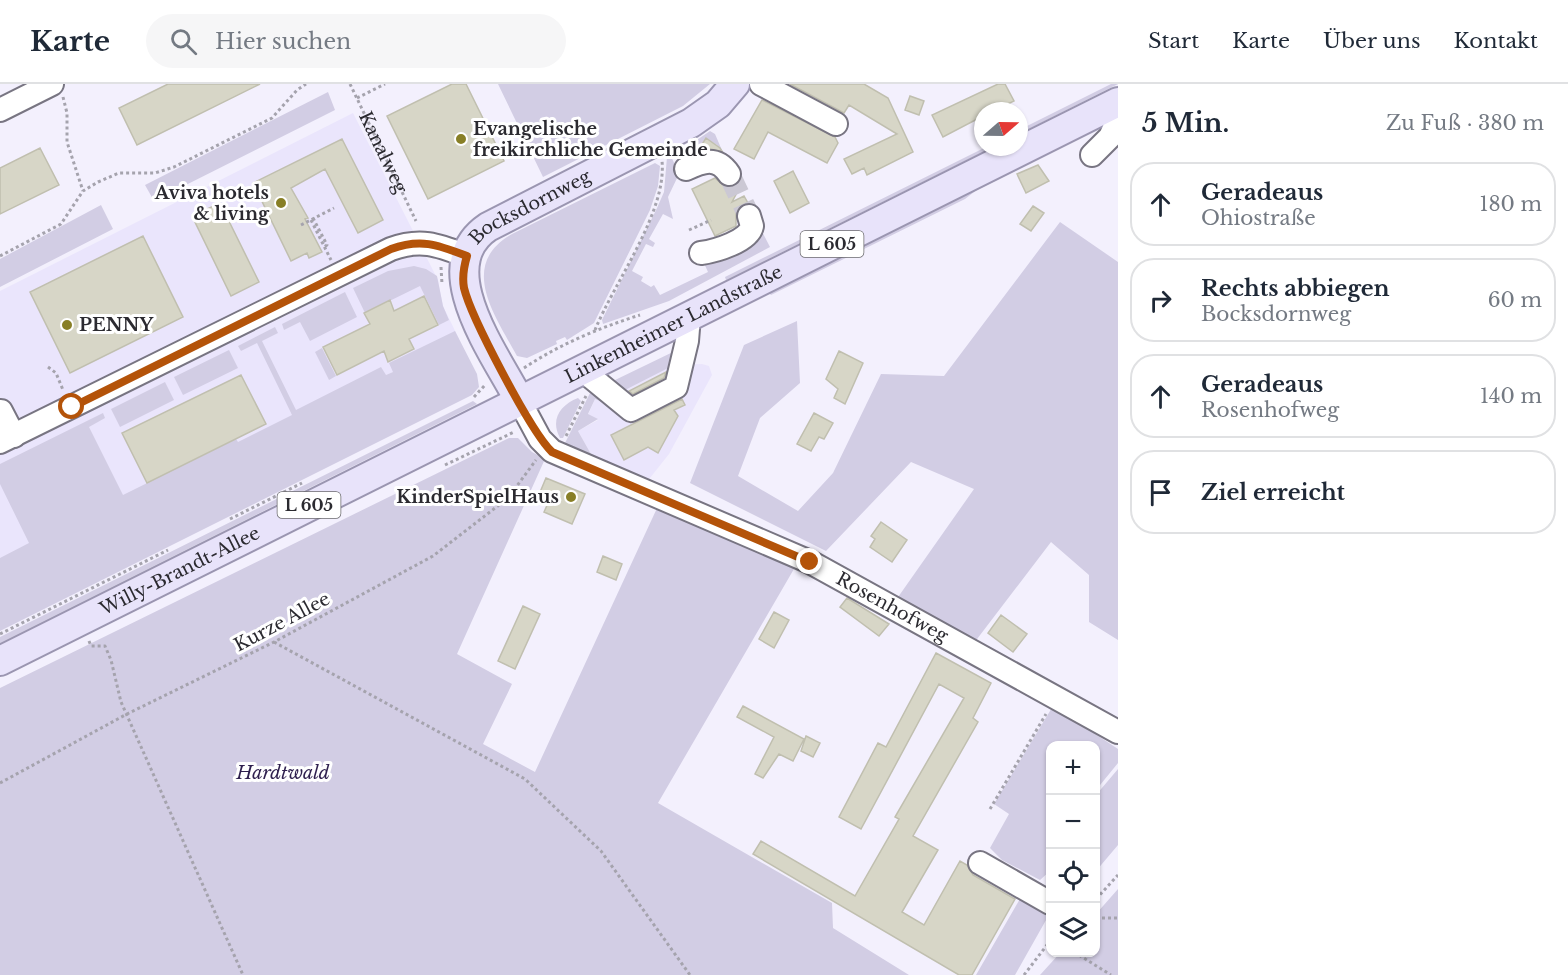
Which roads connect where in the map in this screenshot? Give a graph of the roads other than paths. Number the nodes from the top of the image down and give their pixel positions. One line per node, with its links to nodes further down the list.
1 (735, 84): 12 (main road, Bocksdornweg)
2 (761, 84): 6 (street)
3 (57, 89): 5 (street)
4 (1114, 104): 7 (street); 13 (main road, Linkenheimer Landstraße / L 605)
5 (0, 110)
6 (836, 124)
7 (1092, 155)
8 (686, 169): 9 (street)
9 (729, 174)
10 (749, 216): 11 (street)
11 (701, 253)
12 (467, 256): 14 (main road, Bocksdornweg); 17 (street)
13 (689, 316): 15 (main road, Linkenheimer Landstraße / L 605); 15 (street)
14 (517, 377): 15 (main road, Linkenheimer Landstraße / L 605); 18 (main road, Willy-Brandt-Allee / L 605); 19 (street, Rosenhofweg)
15 (585, 379)
16 (1, 411): 17 (street)
17 (7, 439)
18 (0, 661)
19 (1118, 732)
20 (980, 863): 21 (street)
21 (1046, 901)

